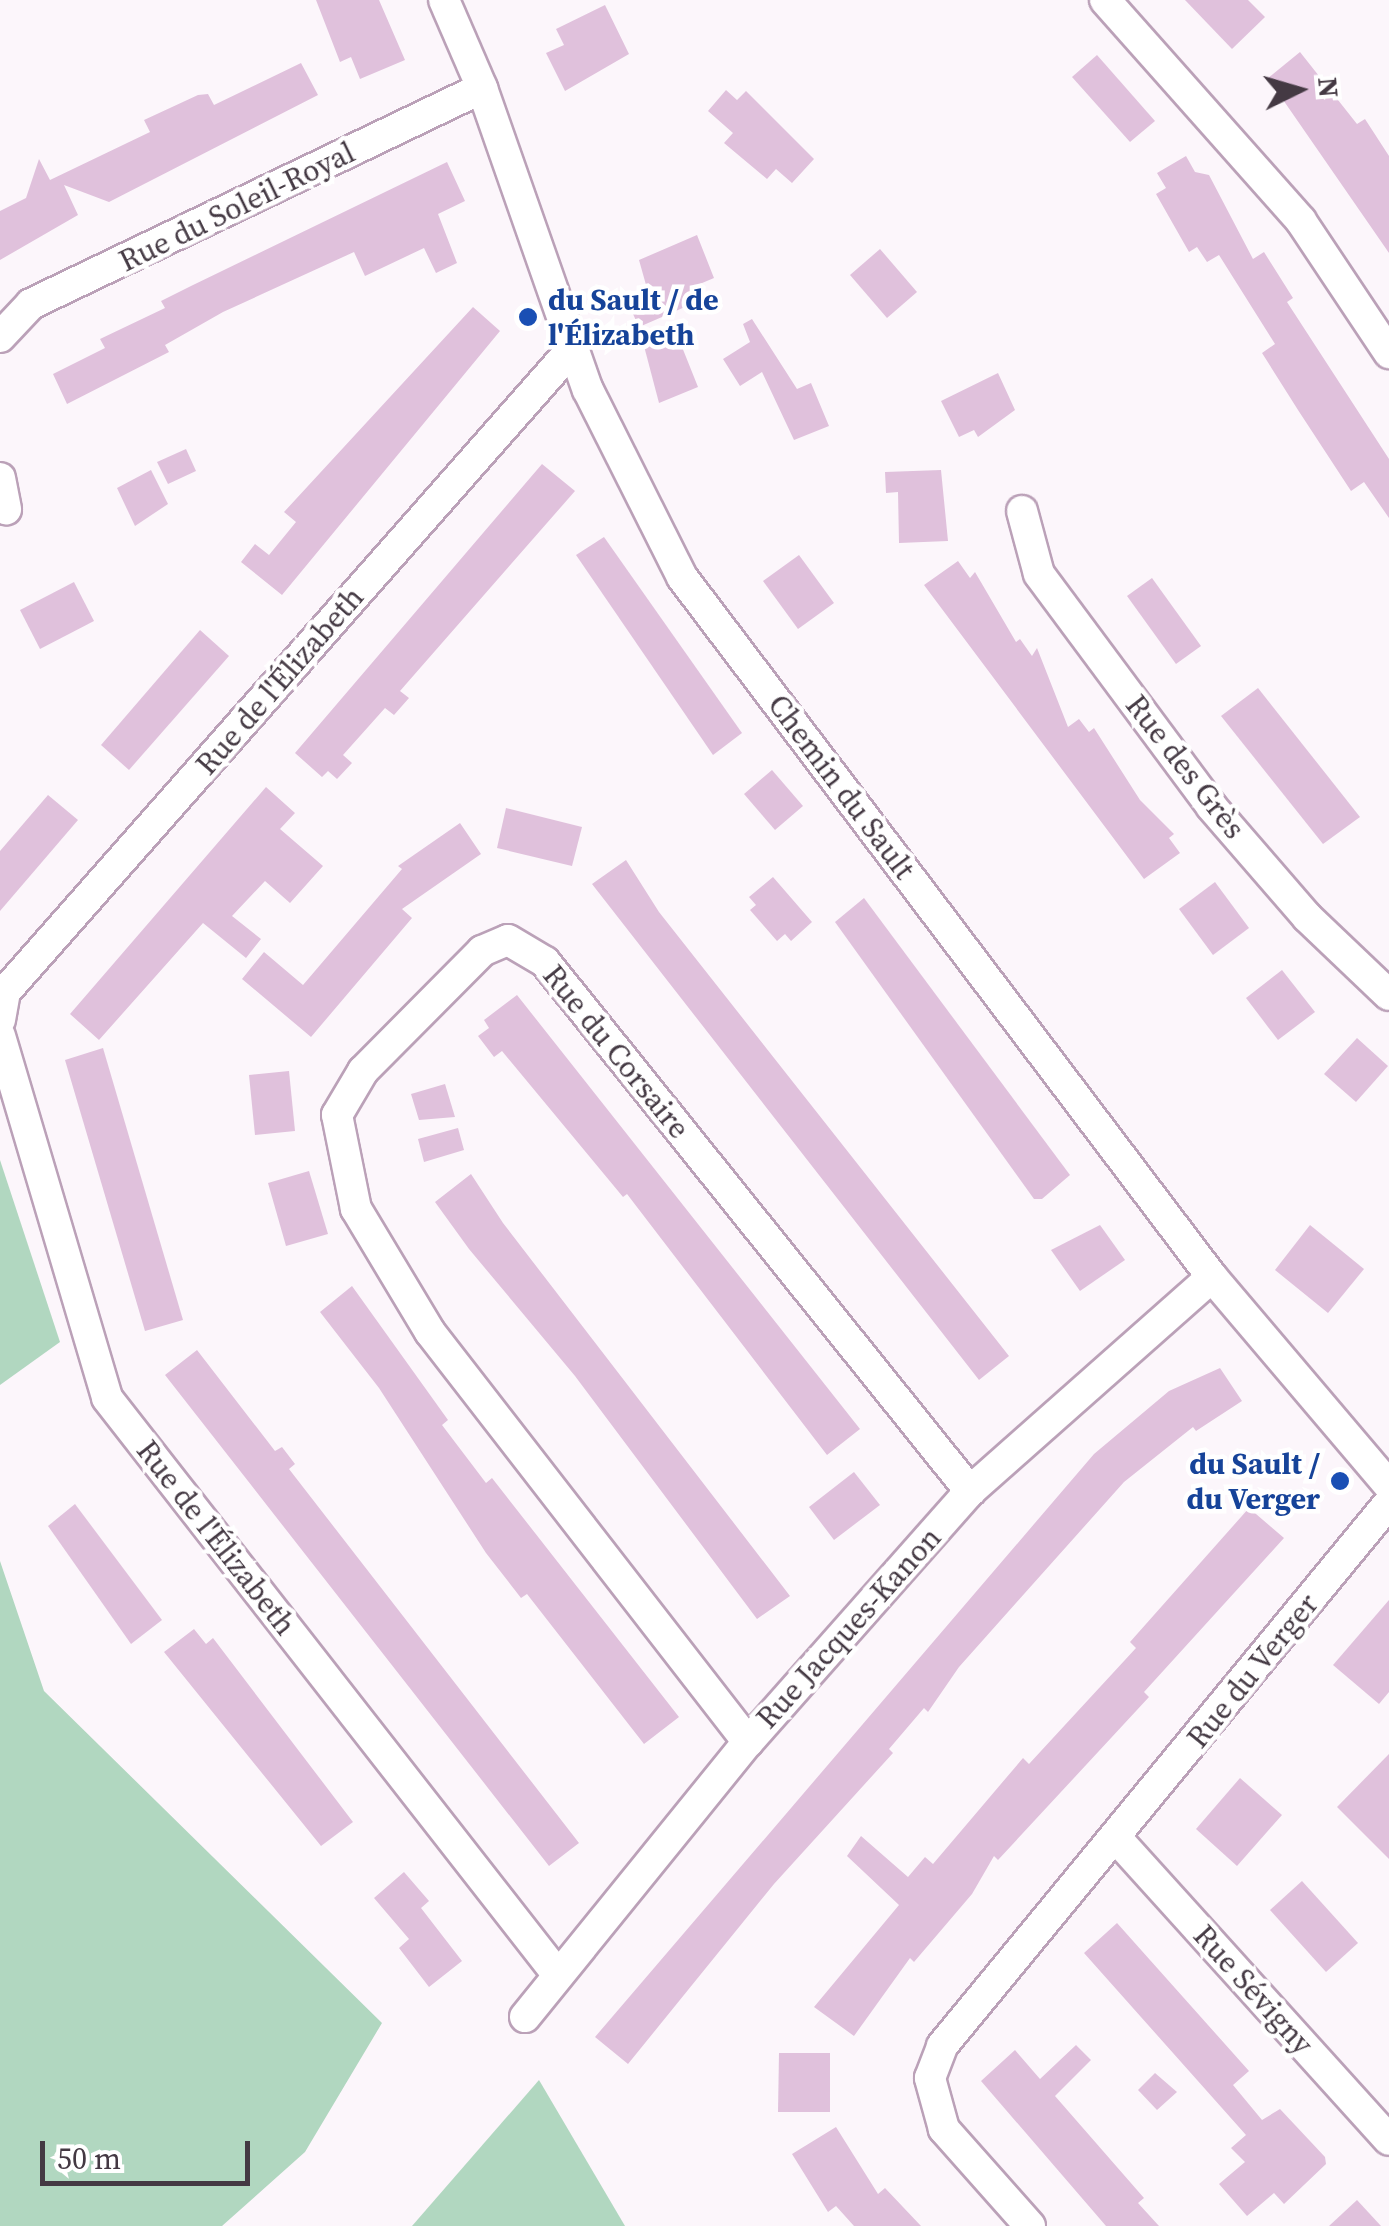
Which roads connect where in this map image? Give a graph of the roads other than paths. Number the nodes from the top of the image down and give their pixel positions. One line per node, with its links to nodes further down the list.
1 (444, 0): 3 (street, Chemin du Sault)
2 (1105, 0): 6 (street)
3 (482, 88): 4 (street, Rue du Soleil-Royal); 5 (street, Chemin du Sault)
4 (0, 337)
5 (573, 348): 11 (street, Rue de l'Élizabeth); 13 (street, Chemin du Sault)
6 (1389, 353)
7 (0, 478): 8 (street)
8 (6, 509)
9 (1022, 511): 10 (street, Rue des Grès)
10 (1389, 994)
11 (0, 1020)
12 (0, 1036): 19 (street, Rue de l'Élizabeth)
13 (1212, 1277): 14 (street, Chemin du Sault); 15 (street, Rue Jacques-Kanon)
14 (1389, 1486)
15 (970, 1490): 17 (street, Rue Jacques-Kanon); 17 (street, Rue du Corsaire)
16 (1389, 1503): 18 (street, Rue du Verger)
17 (748, 1742): 19 (street, Rue Jacques-Kanon)
18 (1118, 1840): 21 (street, Rue Sévigny); 22 (street, Rue du Verger)
19 (558, 1974): 20 (street, Rue Jacques-Kanon)
20 (525, 2016)
21 (1389, 2140)
22 (1030, 2226)

